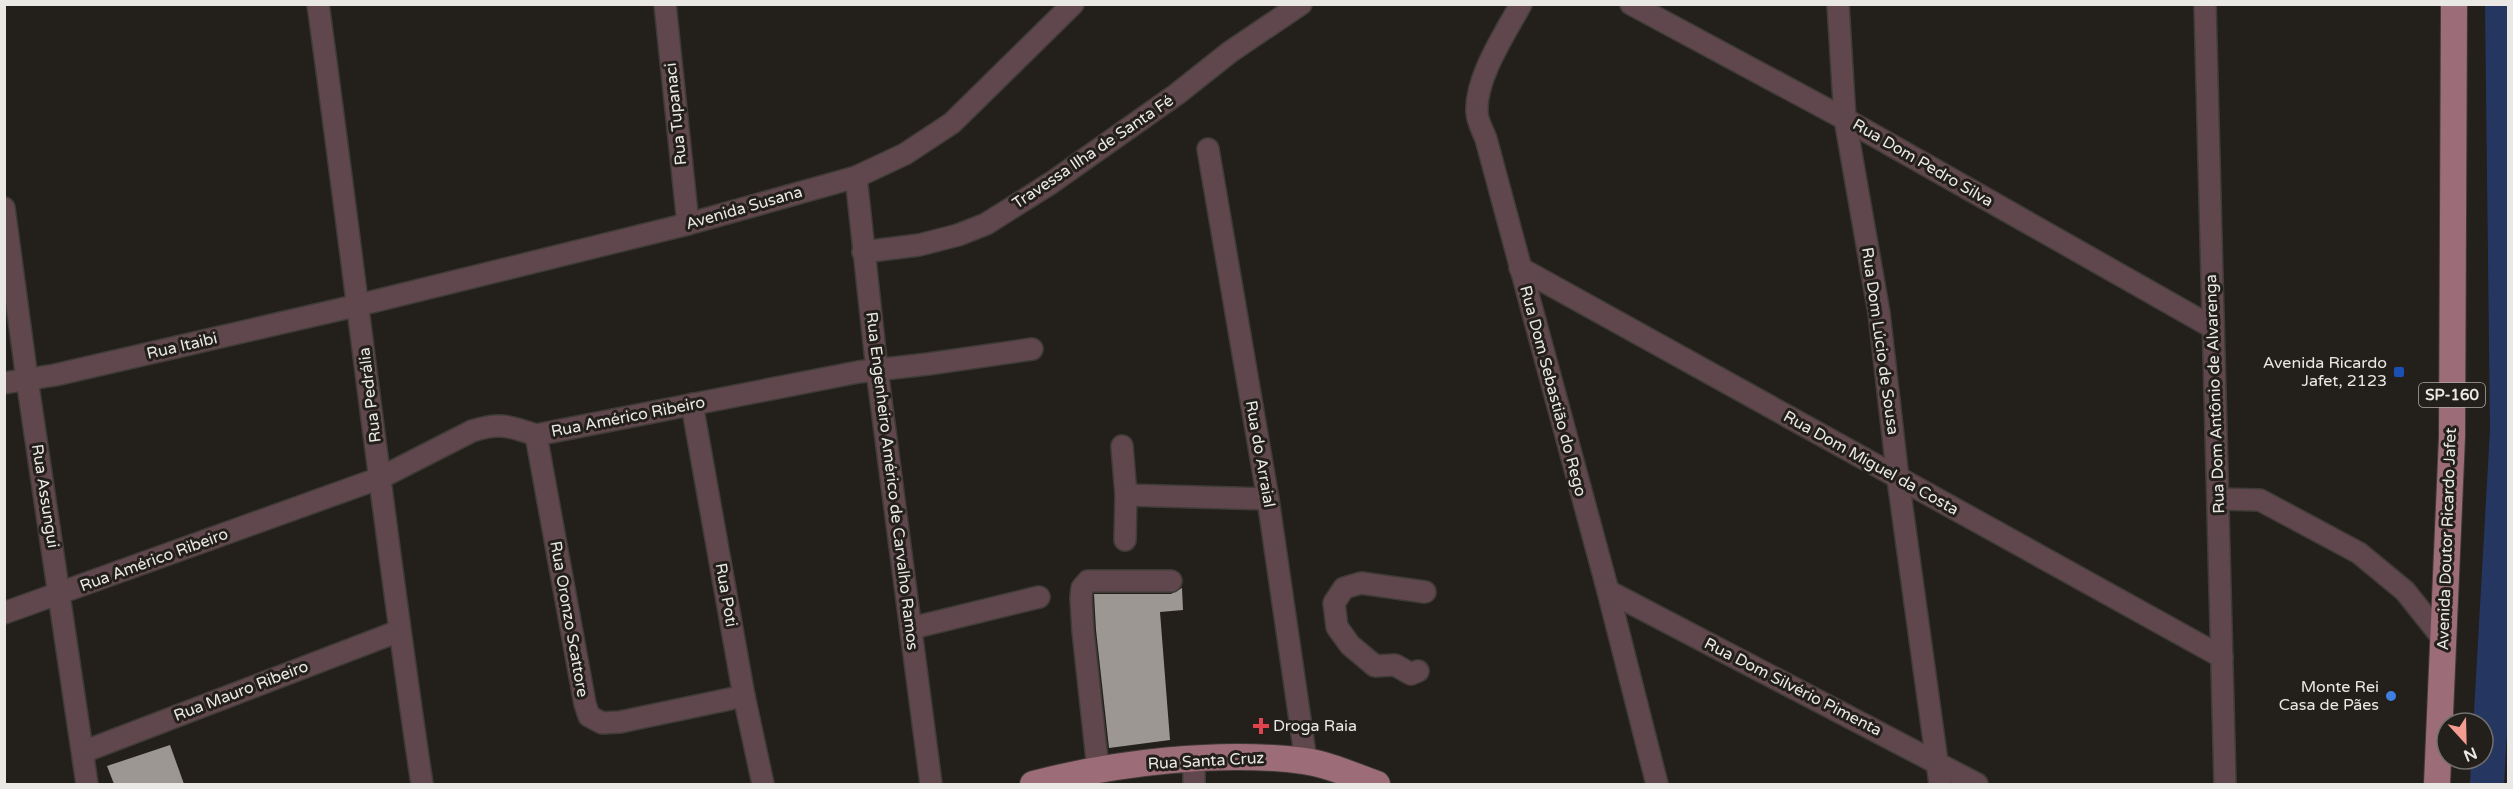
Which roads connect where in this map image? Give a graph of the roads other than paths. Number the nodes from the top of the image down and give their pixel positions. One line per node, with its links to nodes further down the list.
1 (318, 4): 17 (street, Rua Pedrália)
2 (664, 4): 14 (street, Rua Tupanaci)
3 (1073, 4): 12 (street, Avenida Susana)
4 (1301, 4): 15 (street, Travessa Ilha de Santa Fé)
5 (1521, 4): 16 (street, Rua Dom Sebastião do Rego)
6 (1632, 4): 10 (street, Rua Dom Pedro Silva)
7 (1838, 4): 10 (street, Rua Dom Lúcio de Sousa)
8 (2205, 4): 18 (street, Rua Dom Antônio de Alvarenga)
9 (2454, 4): 40 (main road, Avenida Doutor Ricardo Jafet / SP-160)
10 (1845, 119): 18 (street, Rua Dom Pedro Silva); 27 (street, Rua Dom Lúcio de Sousa)
11 (1208, 149): 29 (street, Rua do Arraial)
12 (856, 177): 14 (street, Avenida Susana); 15 (street, Rua Engenheiro Américo de Carvalho Ramos)
13 (4, 207): 21 (street, Rua Assungui)
14 (688, 224): 17 (street, Avenida Susana)
15 (863, 252): 20 (street, Rua Engenheiro Américo de Carvalho Ramos)
16 (1520, 268): 27 (street, Rua Dom Miguel da Costa); 33 (street, Rua Dom Sebastião do Rego)
17 (359, 305): 21 (street, Rua Itaibi); 26 (street, Rua Pedrália)
18 (2212, 327): 30 (street, Rua Dom Antônio de Alvarenga)
19 (1032, 349): 20 (street, Rua Américo Ribeiro)
20 (877, 370): 23 (street, Rua Américo Ribeiro); 38 (street, Rua Engenheiro Américo de Carvalho Ramos)
21 (27, 379): 22 (street, Rua Itaibi); 35 (street, Rua Assungui)
22 (4, 383)
23 (692, 404): 24 (street, Rua Américo Ribeiro); 43 (street, Rua Poti)
24 (536, 435): 26 (street, Rua Américo Ribeiro); 43 (street, Rua Oronzo Scattore)
25 (1122, 446): 28 (street)
26 (380, 478): 35 (street, Rua Américo Ribeiro); 39 (street, Rua Pedrália)
27 (1898, 479): 41 (street, Rua Dom Miguel da Costa); 47 (street, Rua Dom Lúcio de Sousa)
28 (1126, 495): 29 (street); 31 (street)
29 (1268, 499): 46 (street, Rua do Arraial)
30 (2219, 499): 40 (street); 41 (street, Rua Dom Antônio de Alvarenga)
31 (1125, 540)
32 (1172, 581): 48 (street)
33 (1608, 591): 47 (street, Rua Dom Silvério Pimenta); 56 (street, Rua Dom Sebastião do Rego)
34 (1425, 592): 42 (street)
35 (61, 593): 37 (street, Rua Américo Ribeiro); 44 (street, Rua Assungui)
36 (1039, 597): 38 (street)
37 (4, 613)
38 (912, 628): 53 (street, Rua Engenheiro Américo de Carvalho Ramos)
39 (399, 631): 44 (street, Rua Mauro Ribeiro); 51 (street, Rua Pedrália)
40 (2444, 640): 60 (main road, Avenida Doutor Ricardo Jafet / SP-160)
41 (2222, 657): 59 (street, Rua Dom Antônio de Alvarenga)
42 (1418, 671)
43 (744, 696): 52 (street, Rua Poti)
44 (83, 752): 50 (street, Rua Assungui)
45 (1194, 759): 46 (main road, Rua Santa Cruz); 48 (main road, Rua Santa Cruz); 55 (street)
46 (1306, 761): 49 (main road, Rua Santa Cruz)
47 (1937, 762): 57 (street, Rua Dom Lúcio de Sousa); 58 (street, Rua Dom Silvério Pimenta)
48 (1098, 769): 54 (main road, Rua Santa Cruz)
49 (1370, 783)
50 (87, 784)
51 (422, 784)
52 (763, 784)
53 (931, 784)
54 (1033, 784)
55 (1194, 784)
56 (1657, 784)
57 (1940, 784)
58 (1977, 784)
59 (2225, 784)
60 (2437, 784)

